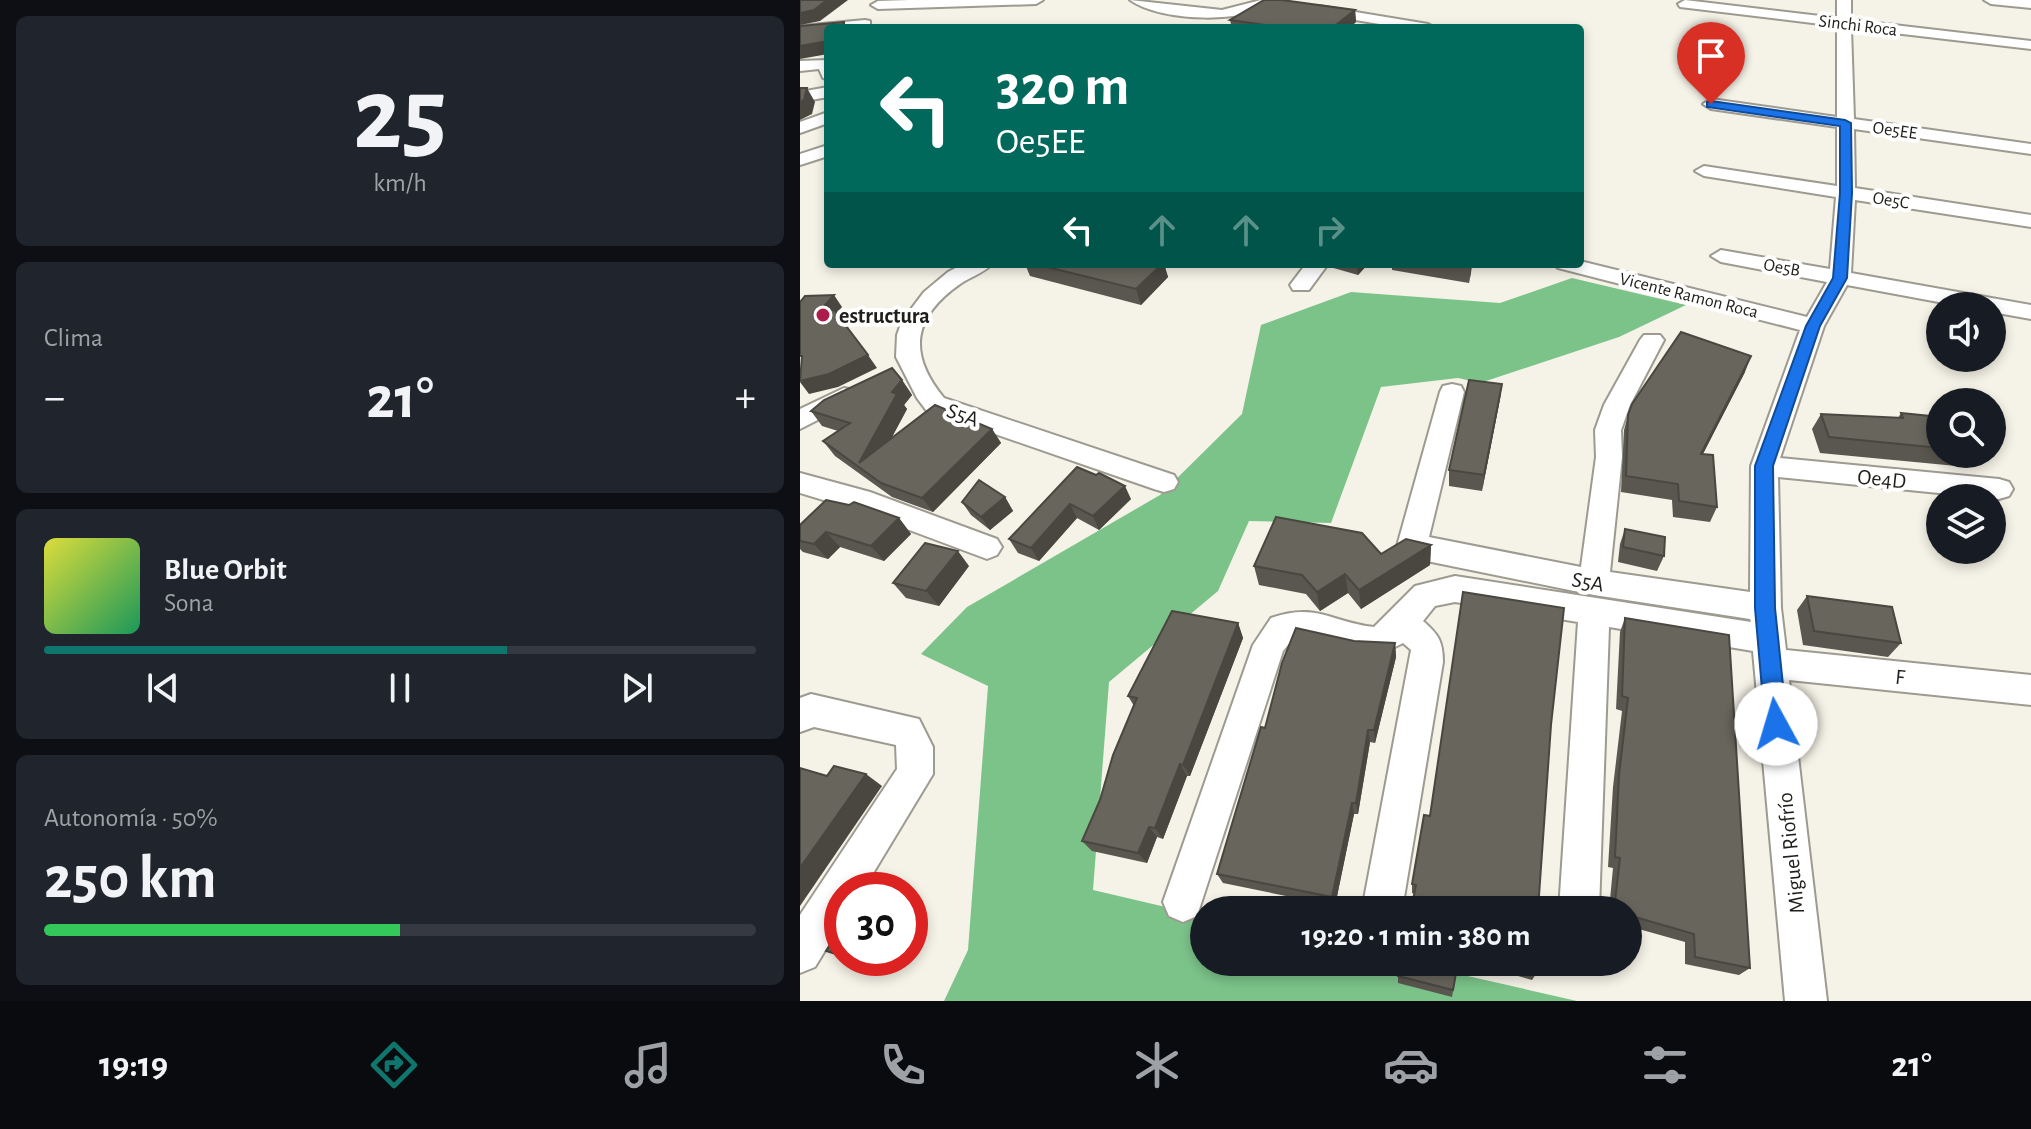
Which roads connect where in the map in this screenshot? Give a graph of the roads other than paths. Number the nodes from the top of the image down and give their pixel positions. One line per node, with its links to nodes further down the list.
1 (1036, 0): 5 (street)
2 (1137, 0): 6 (street)
3 (1844, 0): 10 (street, Miguel Riofrío)
4 (1991, 0): 8 (street)
5 (881, 2): 11 (street)
6 (1276, 2)
7 (1685, 4): 10 (street, Sinchi Roca)
8 (2031, 4)
9 (1302, 7): 12 (street)
10 (1844, 23): 15 (street, Sinchi Roca); 22 (street, Miguel Riofrío)
11 (865, 24)
12 (1404, 24)
13 (824, 28): 14 (street)
14 (800, 30)
15 (2031, 45)
16 (824, 64): 17 (street)
17 (800, 66)
18 (824, 93): 19 (street)
19 (800, 97)
20 (1711, 104): 22 (street, Oe5EE)
21 (824, 119): 23 (street)
22 (1845, 123): 24 (street, Oe5EE); 28 (street, Miguel Riofrío)
23 (800, 128)
24 (2031, 149)
25 (824, 151): 26 (street)
26 (800, 160)
27 (1704, 171): 28 (street, Oe5C)
28 (1846, 193): 29 (street, Oe5C); 34 (street, Miguel Riofrío)
29 (2031, 221)
30 (1721, 256): 34 (street, Oe5B)
31 (972, 268): 39 (street)
32 (1314, 268): 35 (street)
33 (1581, 268): 37 (street, Vicente Ramon Roca)
34 (1840, 278): 36 (street, Oe5B); 37 (street, Miguel Riofrío)
35 (1301, 285)
36 (2031, 312)
37 (1813, 326): 44 (street, Miguel Riofrío)
38 (1652, 340): 49 (street)
39 (910, 365): 40 (street); 45 (street, S5A)
40 (886, 376)
41 (861, 388): 43 (street)
42 (1452, 392): 49 (street, S5A)
43 (800, 420)
44 (1764, 466): 47 (street, Oe4D); 50 (street, Miguel Riofrío)
45 (1164, 482)
46 (800, 483): 48 (street)
47 (1948, 484)
48 (987, 547)
49 (1594, 597): 50 (street, S5A); 51 (street); 52 (street, F); 56 (street)
50 (1765, 608): 52 (street, Miguel Riofrío)
51 (1402, 622): 55 (street); 57 (street)
52 (1769, 651): 53 (street, F); 59 (street, Miguel Riofrío)
53 (2031, 690)
54 (800, 716): 58 (street)
55 (1385, 896)
56 (1580, 896)
57 (1183, 902)
58 (800, 952)
59 (1806, 1001)

